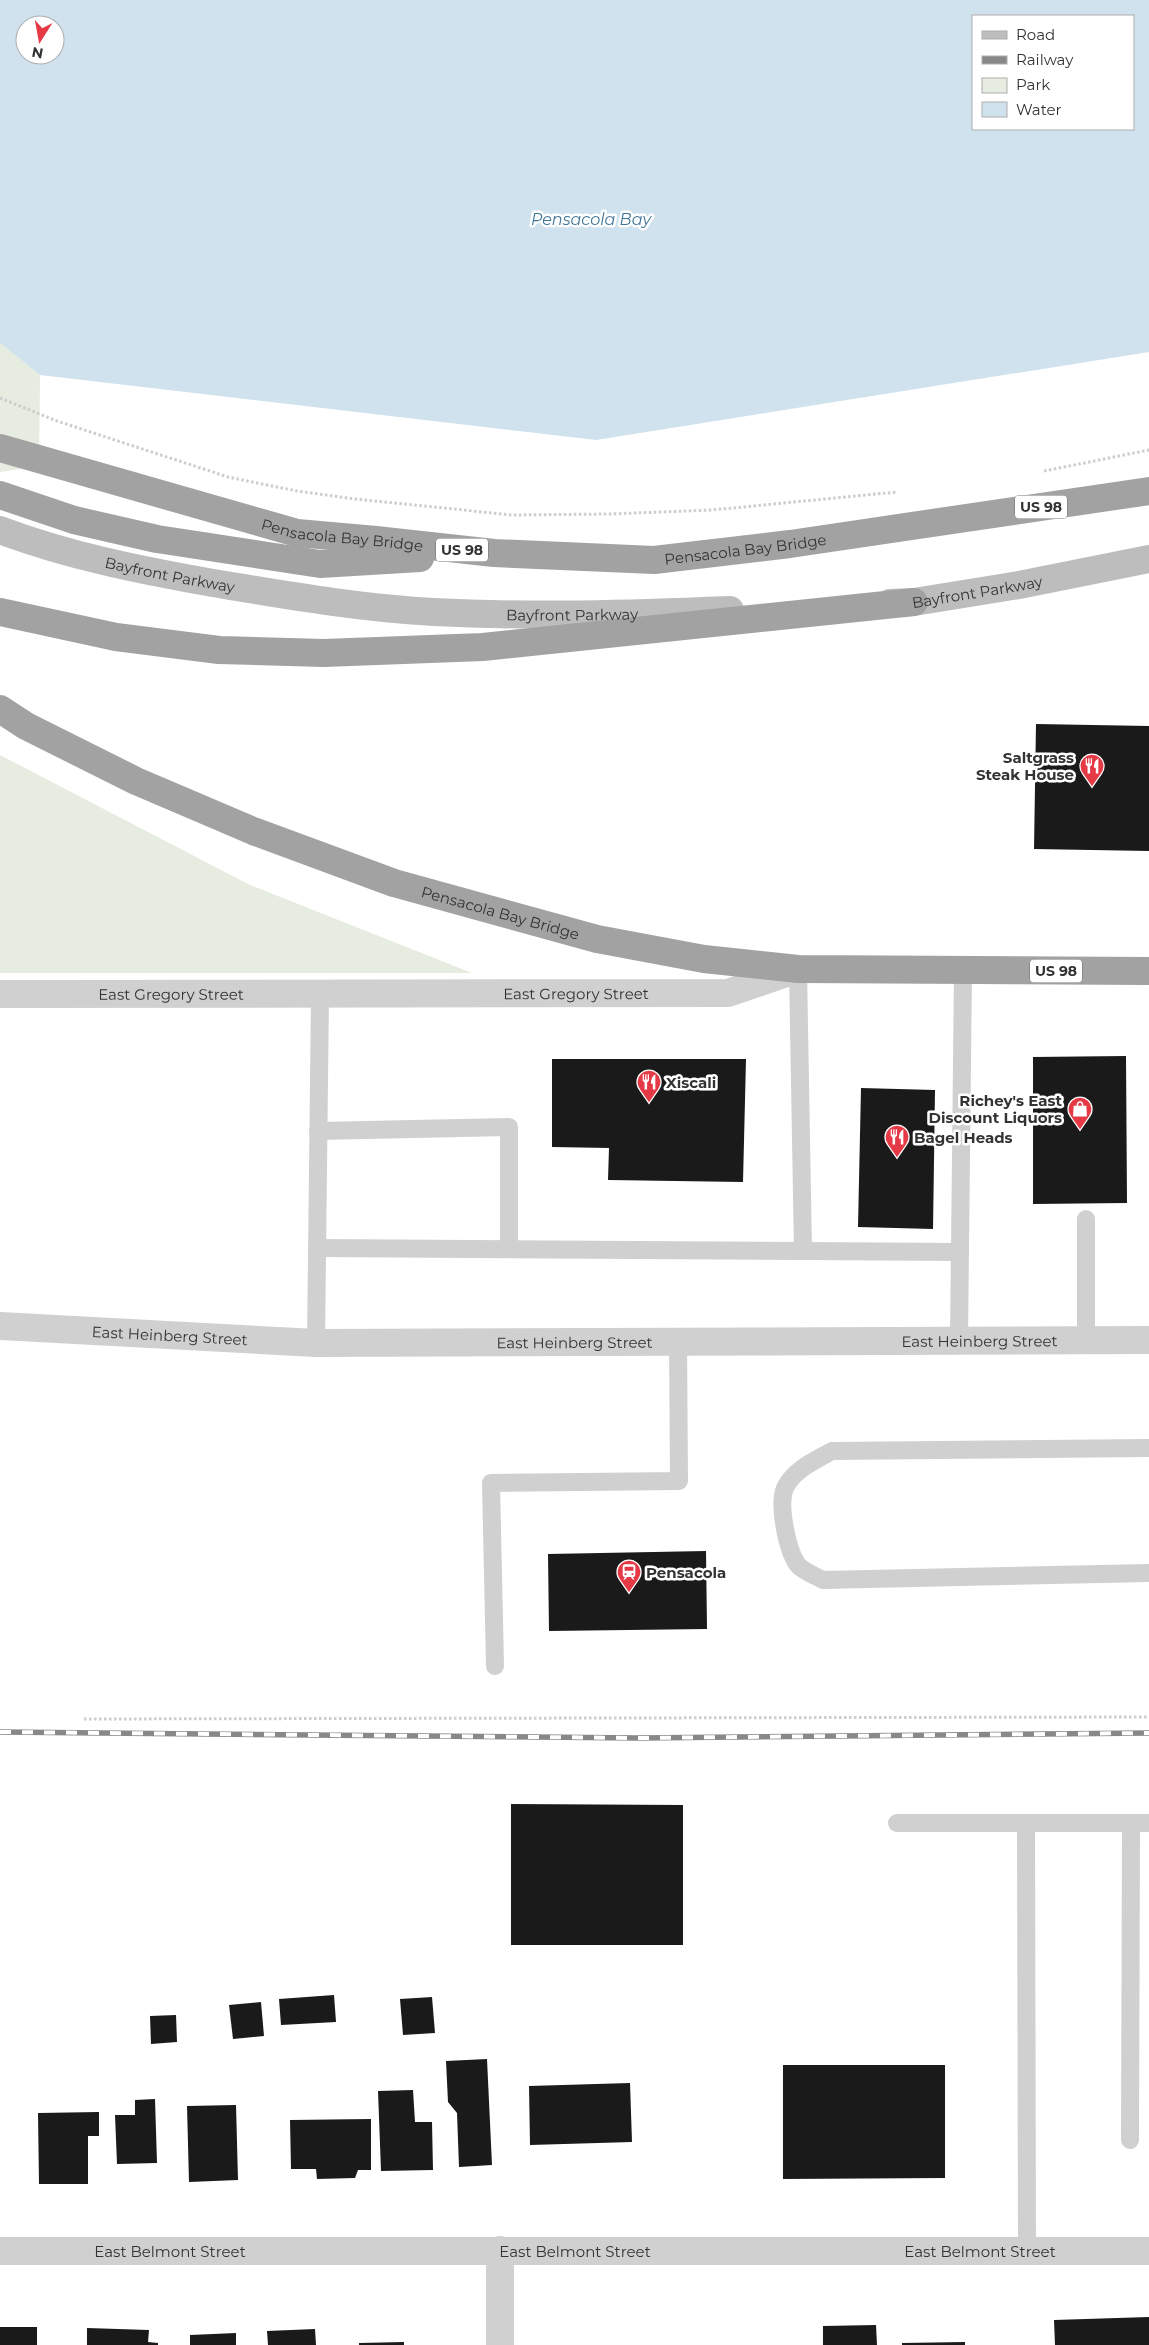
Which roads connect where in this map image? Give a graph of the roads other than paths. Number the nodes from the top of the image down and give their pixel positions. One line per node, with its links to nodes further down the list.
1 (0, 448): 5 (highway, Pensacola Bay Bridge / US 98)
2 (1149, 491): 5 (highway, Pensacola Bay Bridge / US 98)
3 (0, 495): 5 (highway)
4 (0, 530): 7 (main road, Bayfront Parkway)
5 (494, 553)
6 (1149, 559): 7 (main road, Bayfront Parkway)
7 (914, 602): 8 (highway)
8 (0, 612)
9 (0, 709): 10 (highway, Pensacola Bay Bridge / US 98)
10 (798, 969): 11 (highway, East Gregory Street / US 98); 14 (street, East Gregory Street); 19 (lane)
11 (963, 970): 12 (highway, East Gregory Street / US 98); 20 (lane)
12 (1149, 971)
13 (0, 994): 14 (street, East Gregory Street)
14 (320, 995): 15 (lane)
15 (318, 1131): 17 (lane); 18 (lane)
16 (1086, 1219): 23 (lane)
17 (316, 1248): 18 (lane); 26 (lane)
18 (509, 1249): 19 (lane)
19 (803, 1251): 20 (lane)
20 (960, 1252): 22 (lane)
21 (0, 1326): 26 (street, East Heinberg Street)
22 (959, 1340): 23 (street, East Heinberg Street); 25 (street, East Heinberg Street)
23 (1086, 1340): 24 (street, East Heinberg Street)
24 (1149, 1340)
25 (678, 1342): 26 (street, East Heinberg Street); 29 (lane)
26 (316, 1343)
27 (1149, 1448): 28 (lane)
28 (1149, 1573)
29 (495, 1666)
30 (897, 1823): 31 (lane)
31 (1026, 1823): 32 (lane); 36 (lane)
32 (1131, 1823): 33 (lane); 34 (lane)
33 (1149, 1823)
34 (1130, 2140)
35 (500, 2250): 36 (street, East Belmont Street); 37 (street, East Belmont Street); 39 (street)
36 (1027, 2250): 38 (street, East Belmont Street)
37 (0, 2251)
38 (1149, 2251)
39 (500, 2345)

